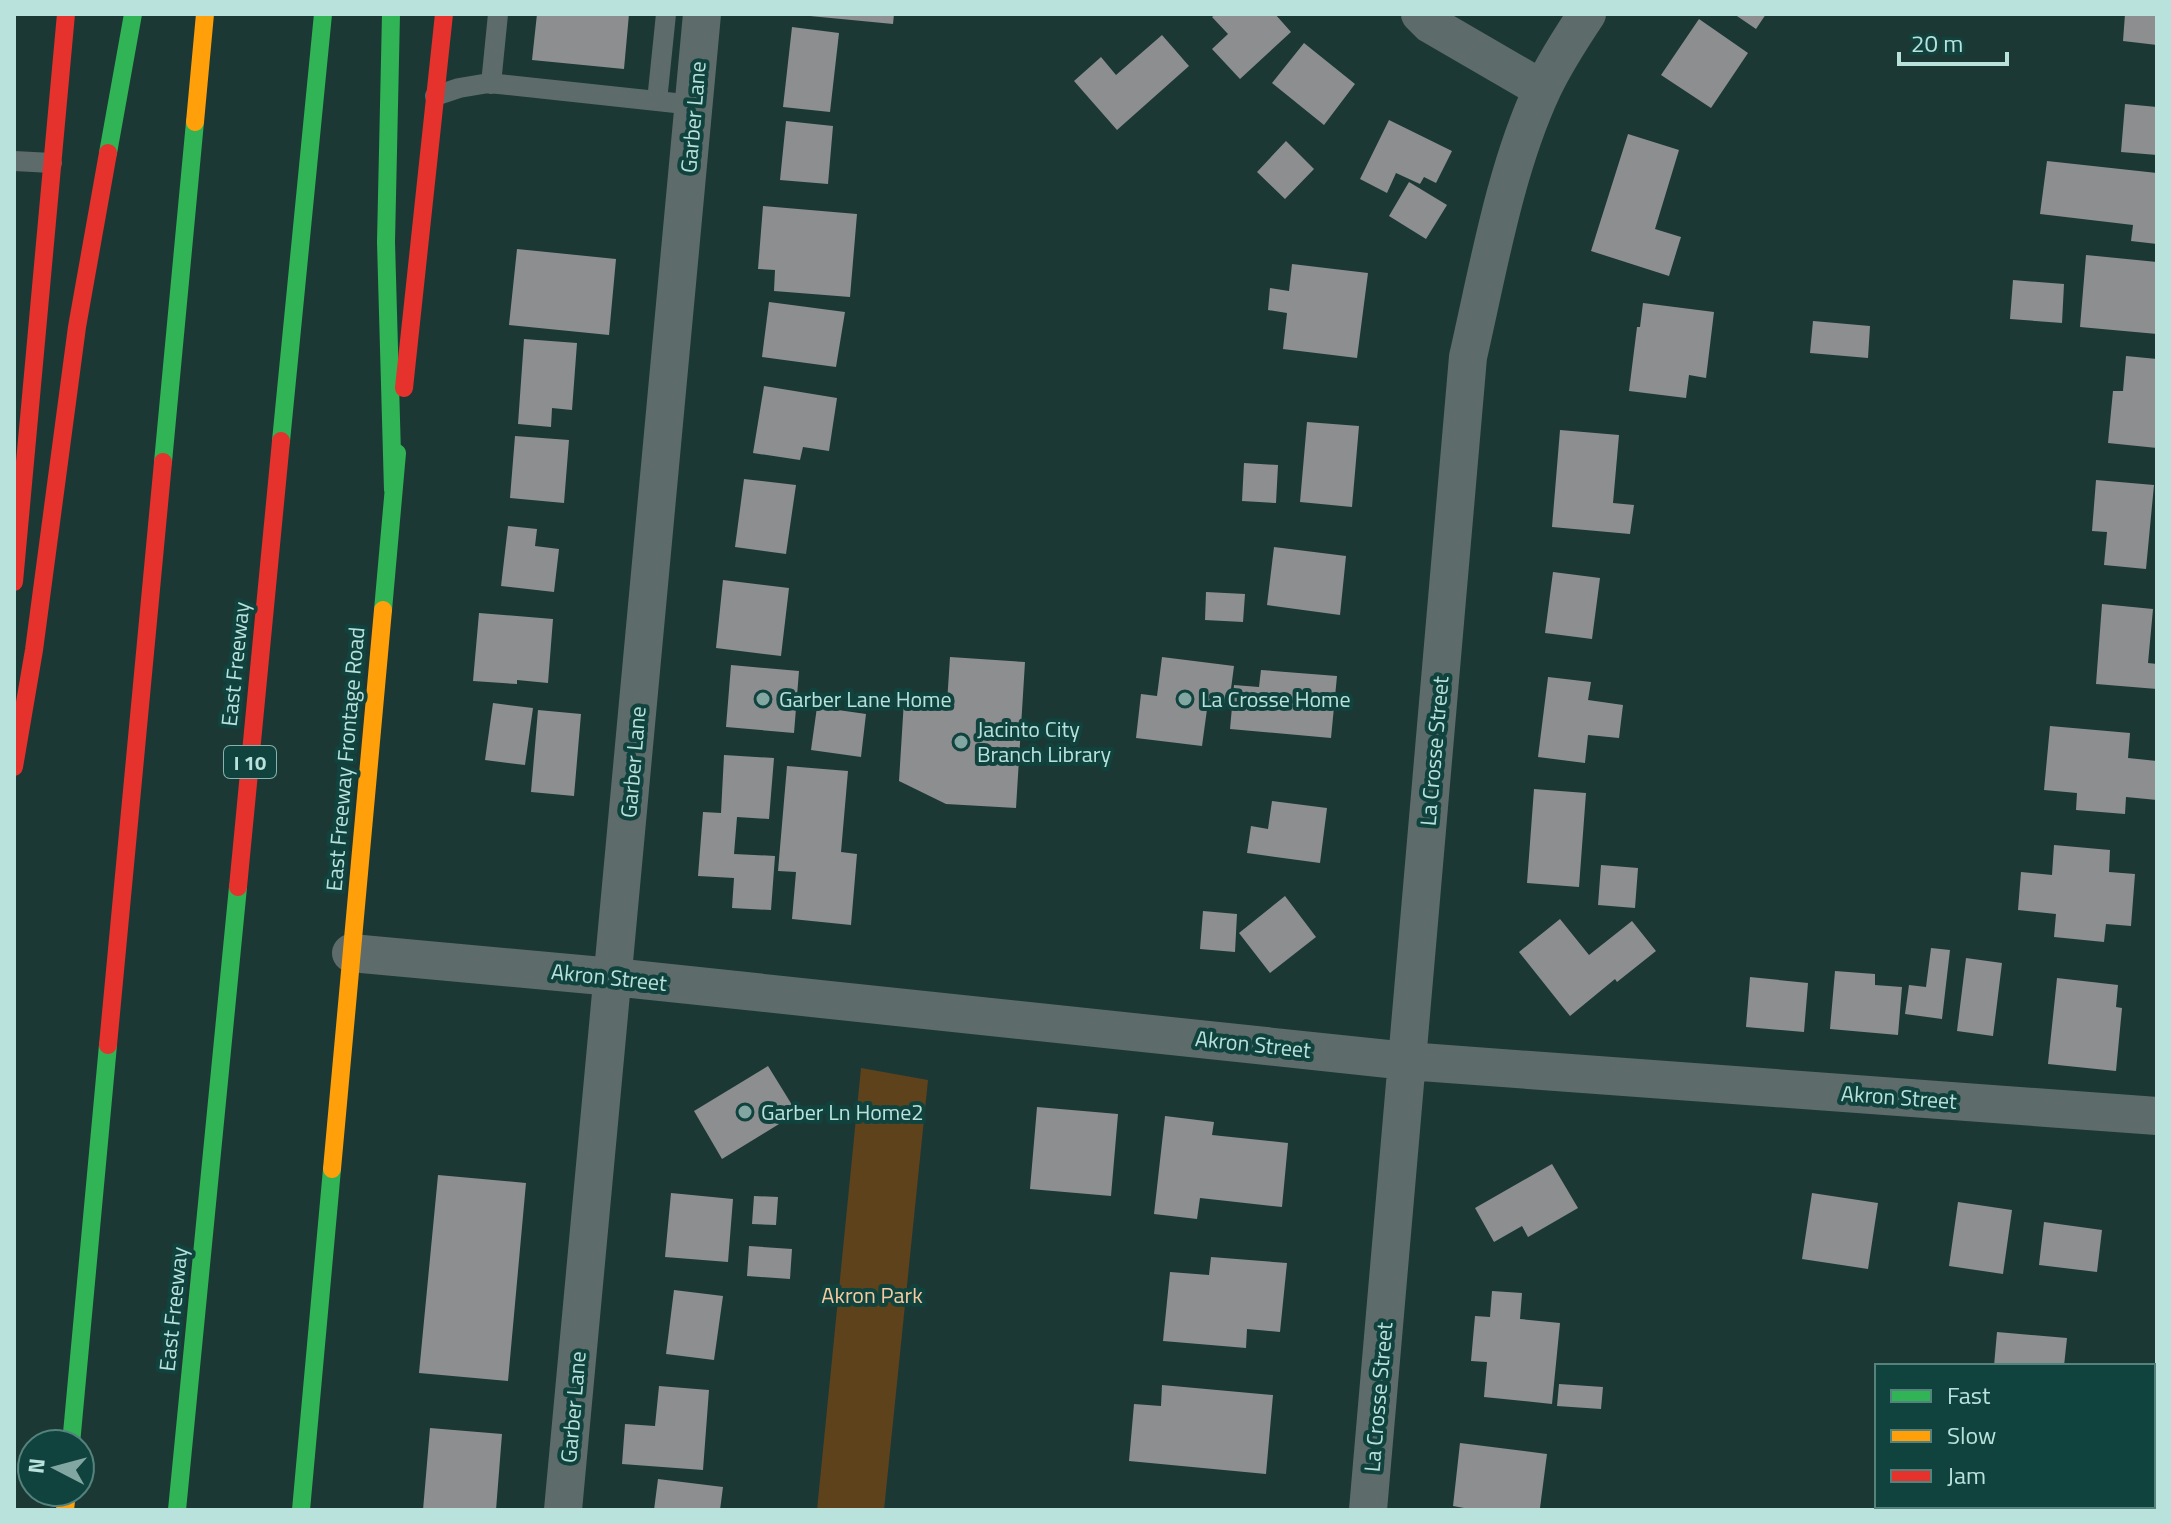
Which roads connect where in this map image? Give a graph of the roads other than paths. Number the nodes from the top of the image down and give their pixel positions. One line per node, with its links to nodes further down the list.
1 (66, 14): 18 (main road)
2 (133, 14): 21 (main road)
3 (205, 14): 26 (main road)
4 (323, 14): 27 (main road, East Freeway / I 10)
5 (391, 14): 19 (main road)
6 (444, 14): 14 (main road, East Freeway Frontage Road)
7 (498, 14): 12 (lane)
8 (666, 14): 15 (lane)
9 (702, 14): 16 (street, Garber Lane)
10 (1420, 14): 13 (street)
11 (1587, 14): 13 (street, La Crosse Street)
12 (491, 84): 14 (lane); 15 (lane)
13 (1542, 89): 24 (street, La Crosse Street)
14 (435, 96): 19 (main road, East Freeway Frontage Road)
15 (657, 101): 16 (lane)
16 (694, 105): 23 (street, Garber Lane)
17 (14, 161): 18 (lane)
18 (52, 163): 20 (main road)
19 (393, 490): 22 (main road, East Freeway Frontage Road)
20 (14, 582)
21 (14, 767)
22 (351, 953): 23 (street, Akron Street); 28 (main road, East Freeway Frontage Road)
23 (613, 977): 24 (street, Akron Street); 29 (street, Garber Lane)
24 (1407, 1061): 25 (street, Akron Street); 30 (street, La Crosse Street)
25 (2157, 1116)
26 (72, 1428)
27 (177, 1510)
28 (301, 1510)
29 (563, 1510)
30 (1368, 1510)

